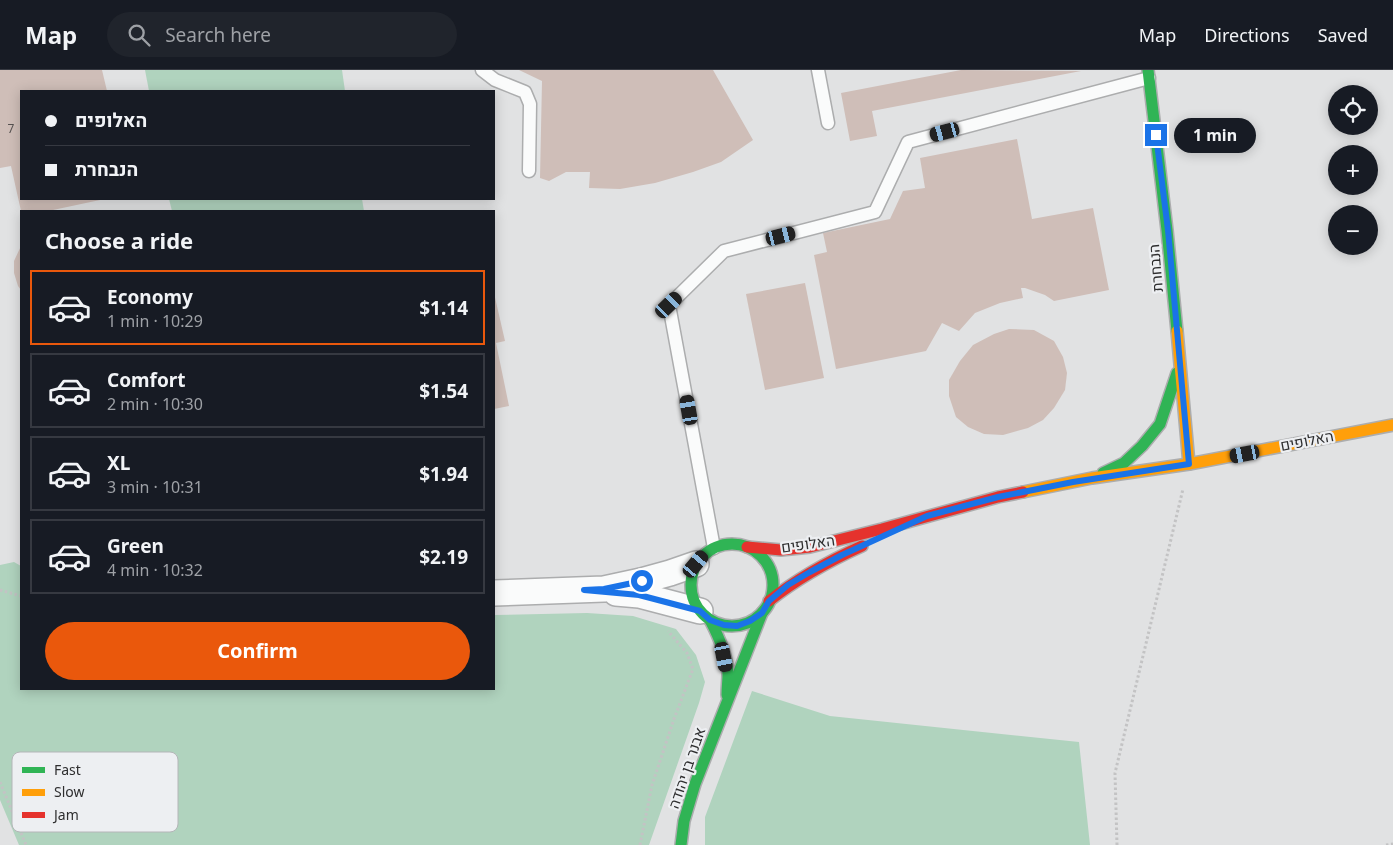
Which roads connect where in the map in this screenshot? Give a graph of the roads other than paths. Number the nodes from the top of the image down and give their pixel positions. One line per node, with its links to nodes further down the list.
1 (482, 70): 5 (lane)
2 (818, 70): 4 (lane)
3 (1149, 74): 6 (street, הנבחרת); 12 (lane)
4 (828, 123)
5 (529, 171)
6 (1180, 365): 8 (street, הנבחרת); 9 (street)
7 (1393, 424): 8 (street, האלופים)
8 (1189, 464): 9 (street, האלופים)
9 (1092, 478): 10 (street, האלופים)
10 (927, 516): 11 (street, האלופים); 15 (street, האלופים)
11 (747, 546): 12 (street); 15 (street)
12 (705, 556): 13 (street); 17 (street)
13 (584, 590): 14 (street); 17 (street)
14 (495, 593)
15 (769, 601): 16 (street)
16 (762, 613): 17 (street); 18 (street, אבנר בן יהודה)
17 (705, 615): 18 (street, אבנר בן יהודה)
18 (726, 702): 19 (street, אבנר בן יהודה)
19 (681, 845)

